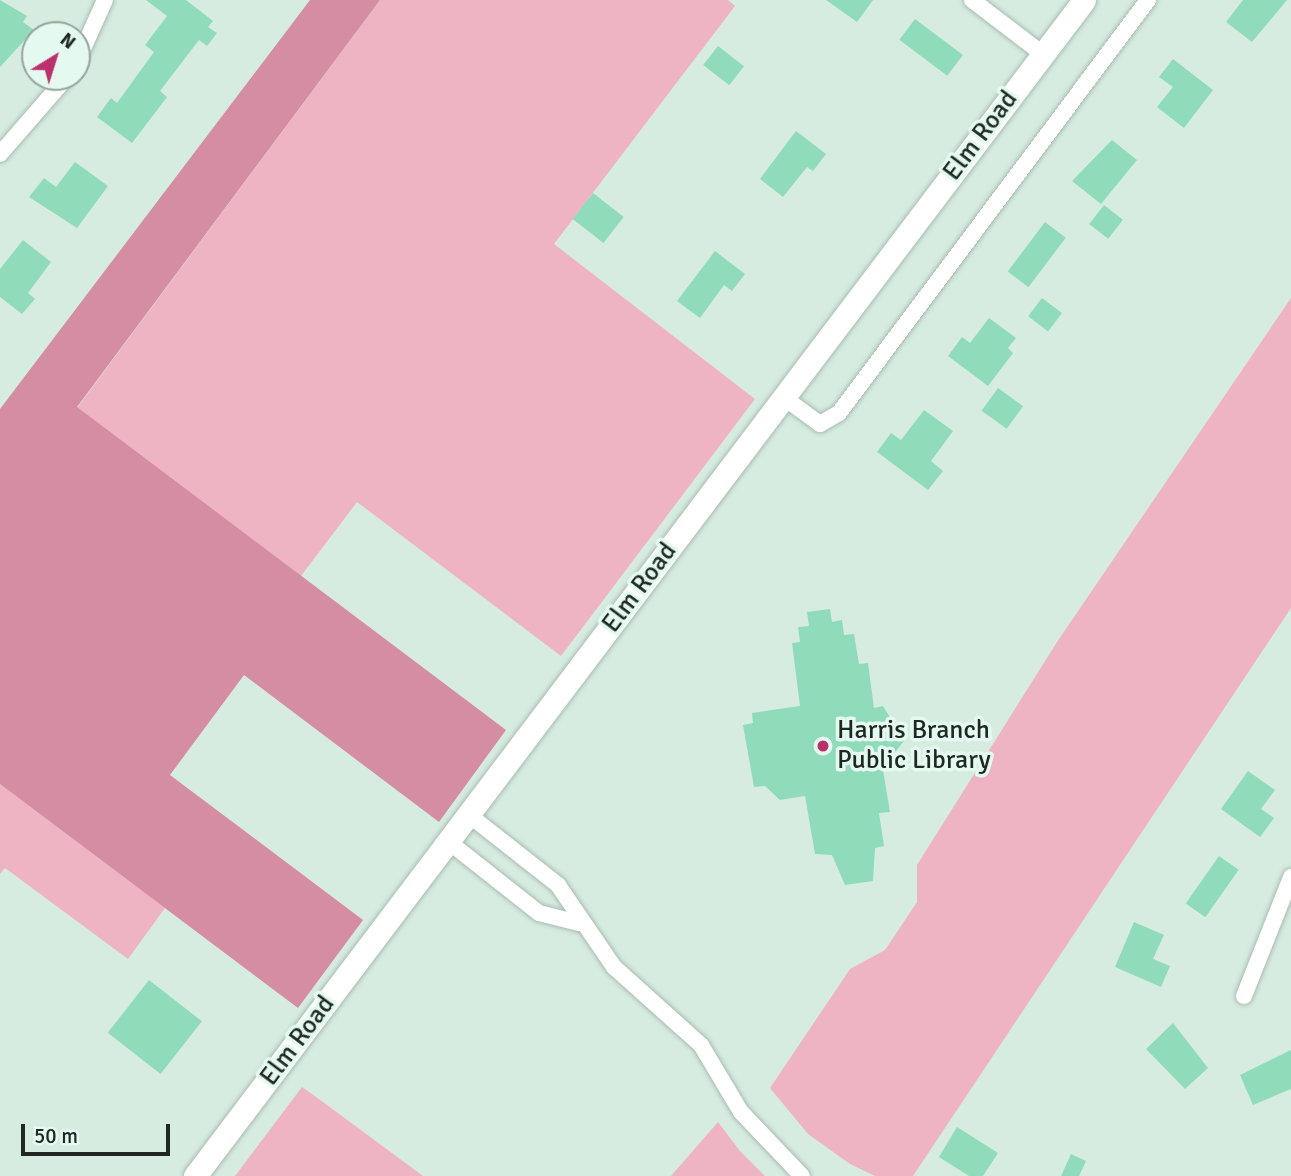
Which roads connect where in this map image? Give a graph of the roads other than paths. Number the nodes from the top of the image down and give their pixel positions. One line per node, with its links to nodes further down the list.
1 (104, 0): 5 (street)
2 (972, 0): 6 (street)
3 (1084, 0): 6 (street, Elm Road)
4 (1148, 0): 9 (street)
5 (91, 30)
6 (1043, 54): 9 (street, Elm Road)
7 (55, 91): 8 (street)
8 (0, 154)
9 (783, 397): 10 (street, Elm Road)
10 (470, 815): 11 (street, Elm Road); 13 (street)
11 (449, 842): 13 (street); 15 (street, Elm Road)
12 (1291, 877): 14 (street)
13 (579, 923): 16 (street)
14 (1244, 996)
15 (195, 1176)
16 (802, 1176)

